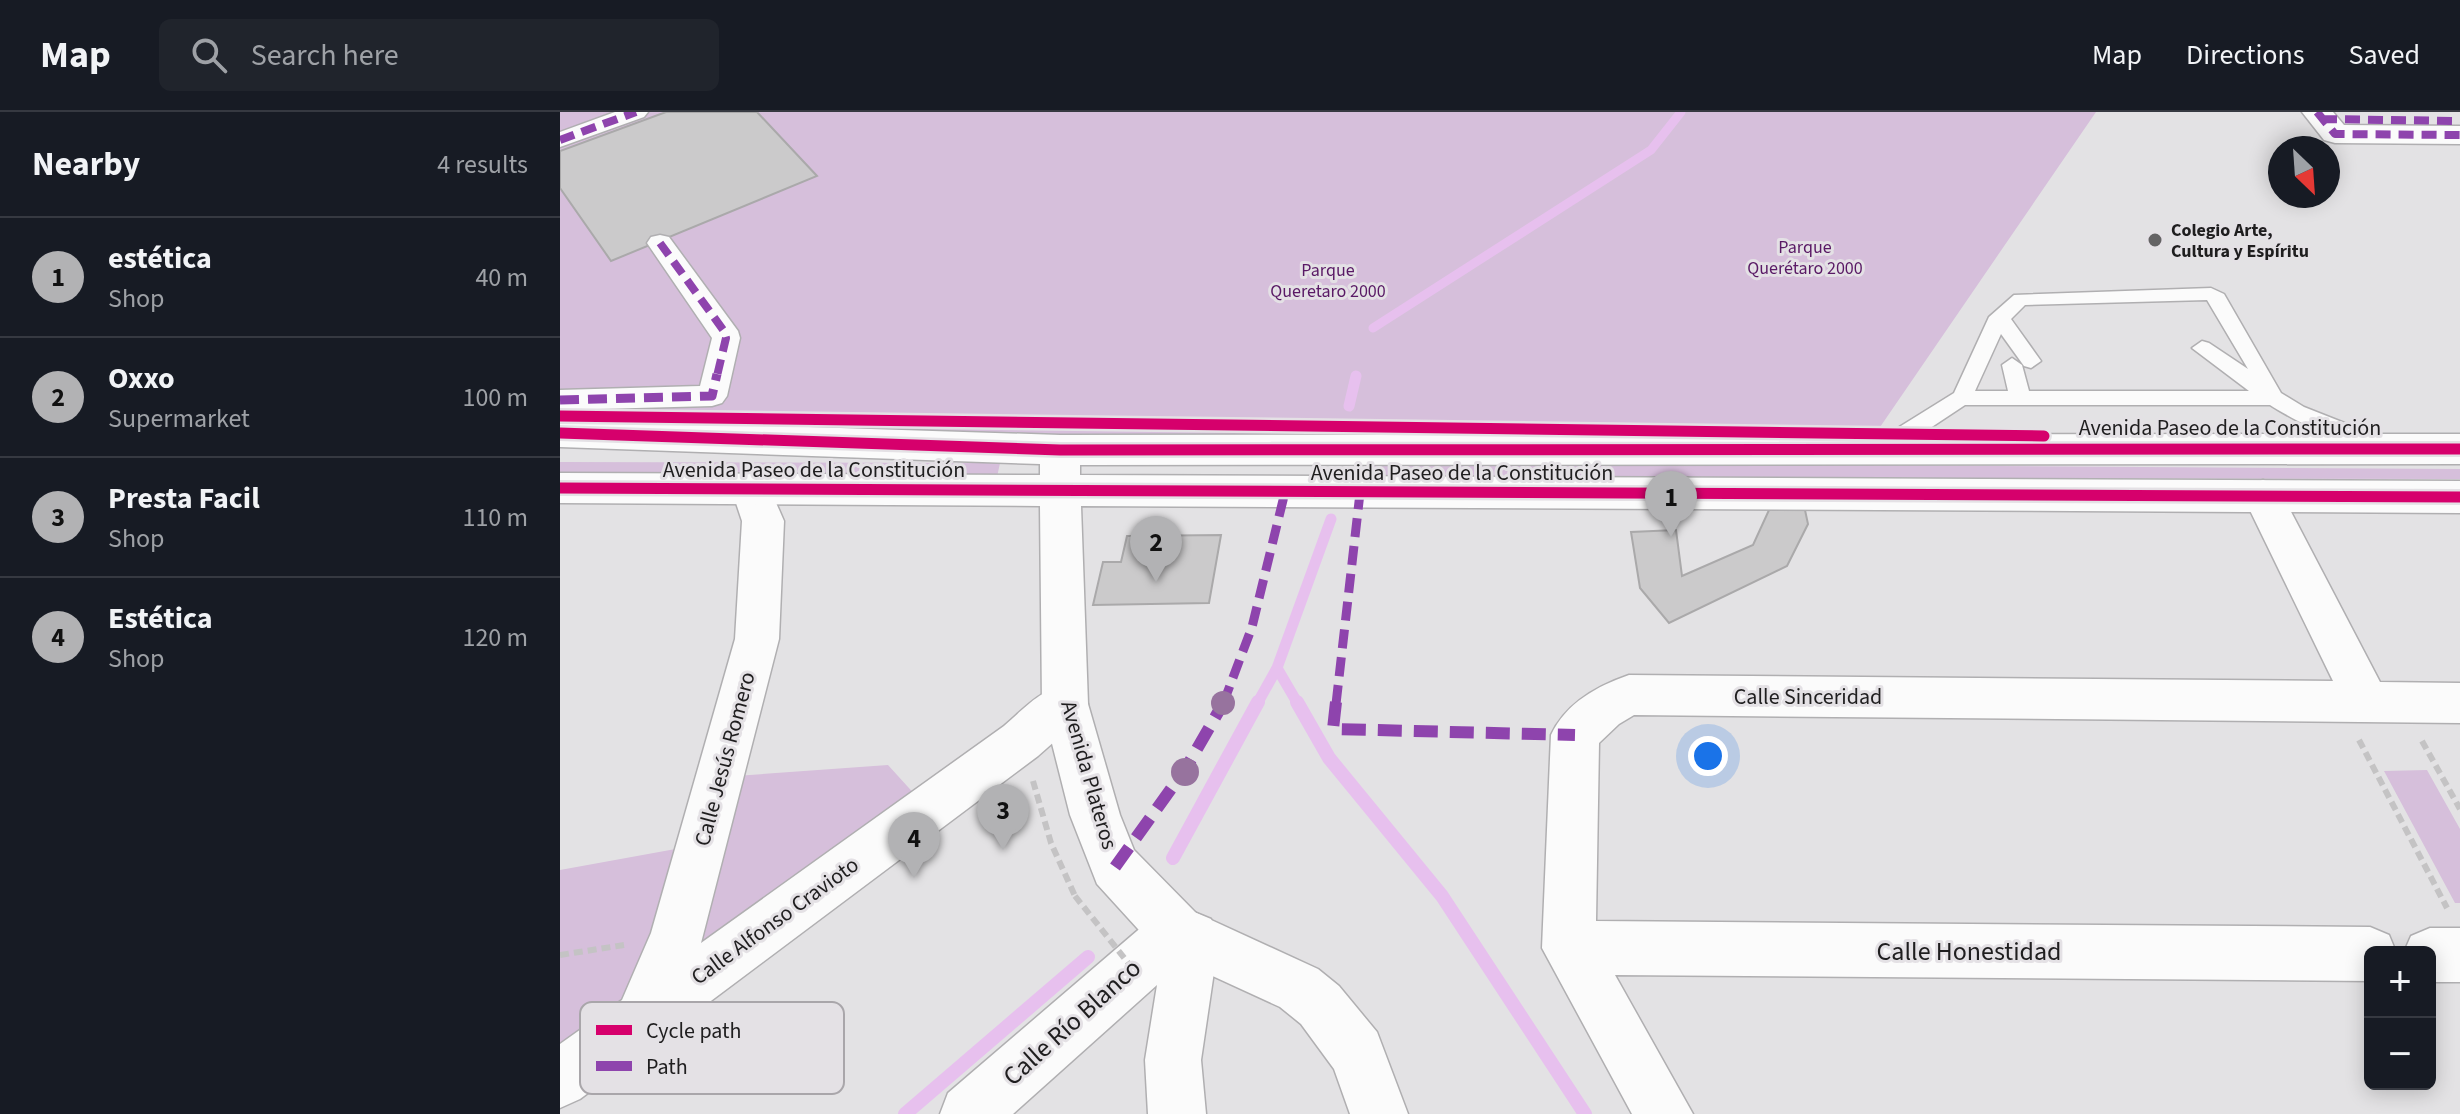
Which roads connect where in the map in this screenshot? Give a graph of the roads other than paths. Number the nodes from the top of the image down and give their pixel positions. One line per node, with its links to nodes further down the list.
1 (636, 112): 5 (street)
2 (2460, 121): 3 (street)
3 (2325, 122): 4 (street)
4 (2460, 135)
5 (560, 140)
6 (660, 243): 12 (street)
7 (1999, 317): 9 (lane); 10 (lane); 11 (lane)
8 (2202, 348): 11 (lane)
9 (2020, 397): 10 (lane); 11 (lane)
10 (1961, 398): 16 (lane)
11 (2274, 398): 14 (lane)
12 (560, 400)
13 (560, 433): 17 (street, Avenida Paseo de la Constitución)
14 (2383, 447): 15 (street, Avenida Paseo de la Constitución); 16 (street, Avenida Paseo de la Constitución)
15 (2460, 449)
16 (1880, 450): 17 (street, Avenida Paseo de la Constitución)
17 (1060, 471): 19 (street, Avenida Paseo de la Constitución); 20 (street, Avenida Paseo de la Constitución); 24 (street, Avenida Plateros)
18 (568, 490): 19 (street, Avenida Paseo de la Constitución)
19 (752, 491): 28 (street, Calle Jesús Romero)
20 (2263, 496): 21 (street, Avenida Paseo de la Constitución); 22 (street)
21 (2460, 497)
22 (2368, 701): 23 (street, Calle Sinceridad); 26 (street, Calle Sinceridad)
23 (2460, 703)
24 (1065, 704): 25 (street, Avenida Plateros); 29 (street, Calle Alfonso Cravioto)
25 (1184, 935): 32 (street, Calle Río Blanco); 33 (street); 34 (street, Avenida Plateros)
26 (1569, 948): 27 (street, Calle Honestidad); 35 (street)
27 (2364, 954)
28 (649, 1002)
29 (666, 1002)
30 (580, 1064): 31 (street, Calle Alfonso Cravioto)
31 (560, 1079)
32 (969, 1114)
33 (1177, 1114)
34 (1379, 1114)
35 (1664, 1114)

